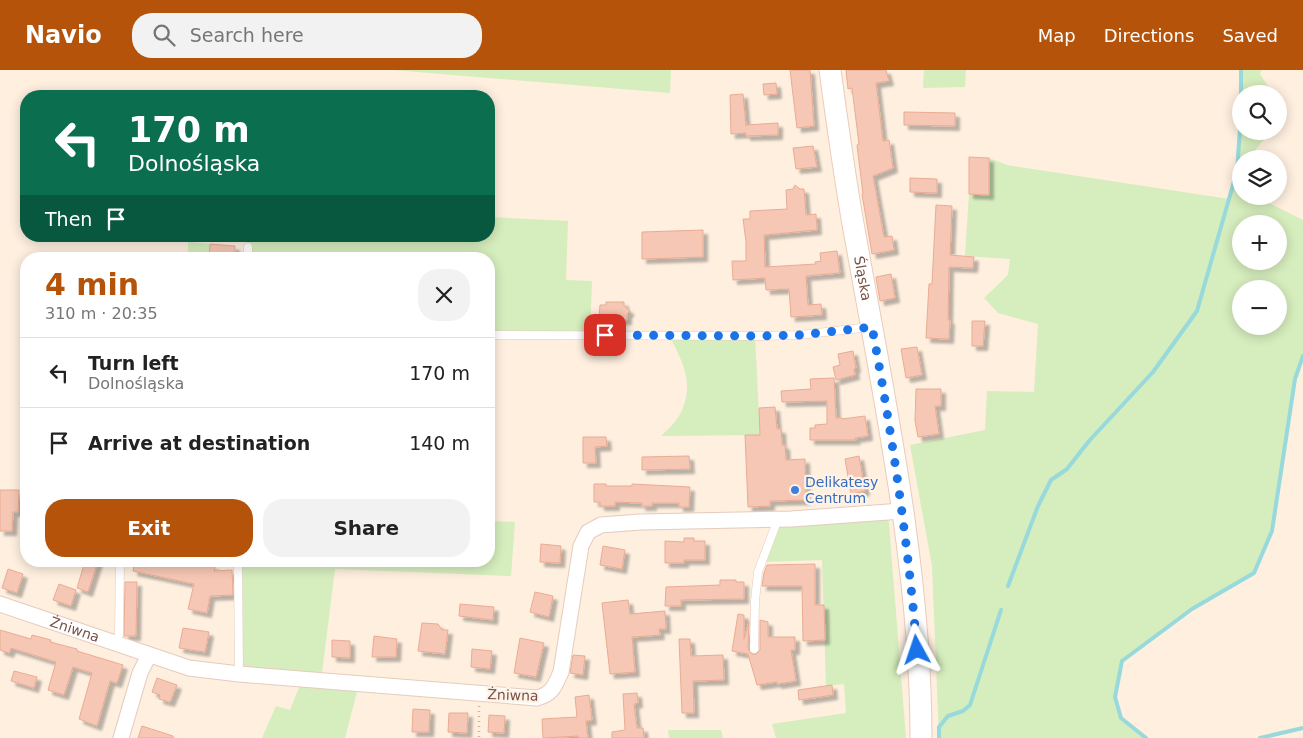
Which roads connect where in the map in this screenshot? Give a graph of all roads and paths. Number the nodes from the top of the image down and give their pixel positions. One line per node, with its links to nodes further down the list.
1 (830, 70): 4 (street, Śląska)
2 (248, 246): 3 (lane)
3 (248, 252)
4 (872, 327): 5 (lane); 6 (street, Śląska)
5 (495, 335)
6 (902, 511): 7 (street, Żniwna); 16 (street, Śląska)
7 (778, 519): 12 (lane); 15 (street, Żniwna)
8 (120, 567): 11 (lane)
9 (238, 567): 14 (lane)
10 (0, 604): 11 (street, Żniwna)
11 (116, 644): 13 (street, Żniwna)
12 (754, 649)
13 (150, 655): 14 (street, Żniwna); 17 (street)
14 (239, 674): 15 (street, Żniwna)
15 (479, 694): 18 (path)
16 (921, 732)
17 (121, 738)
18 (479, 738)

